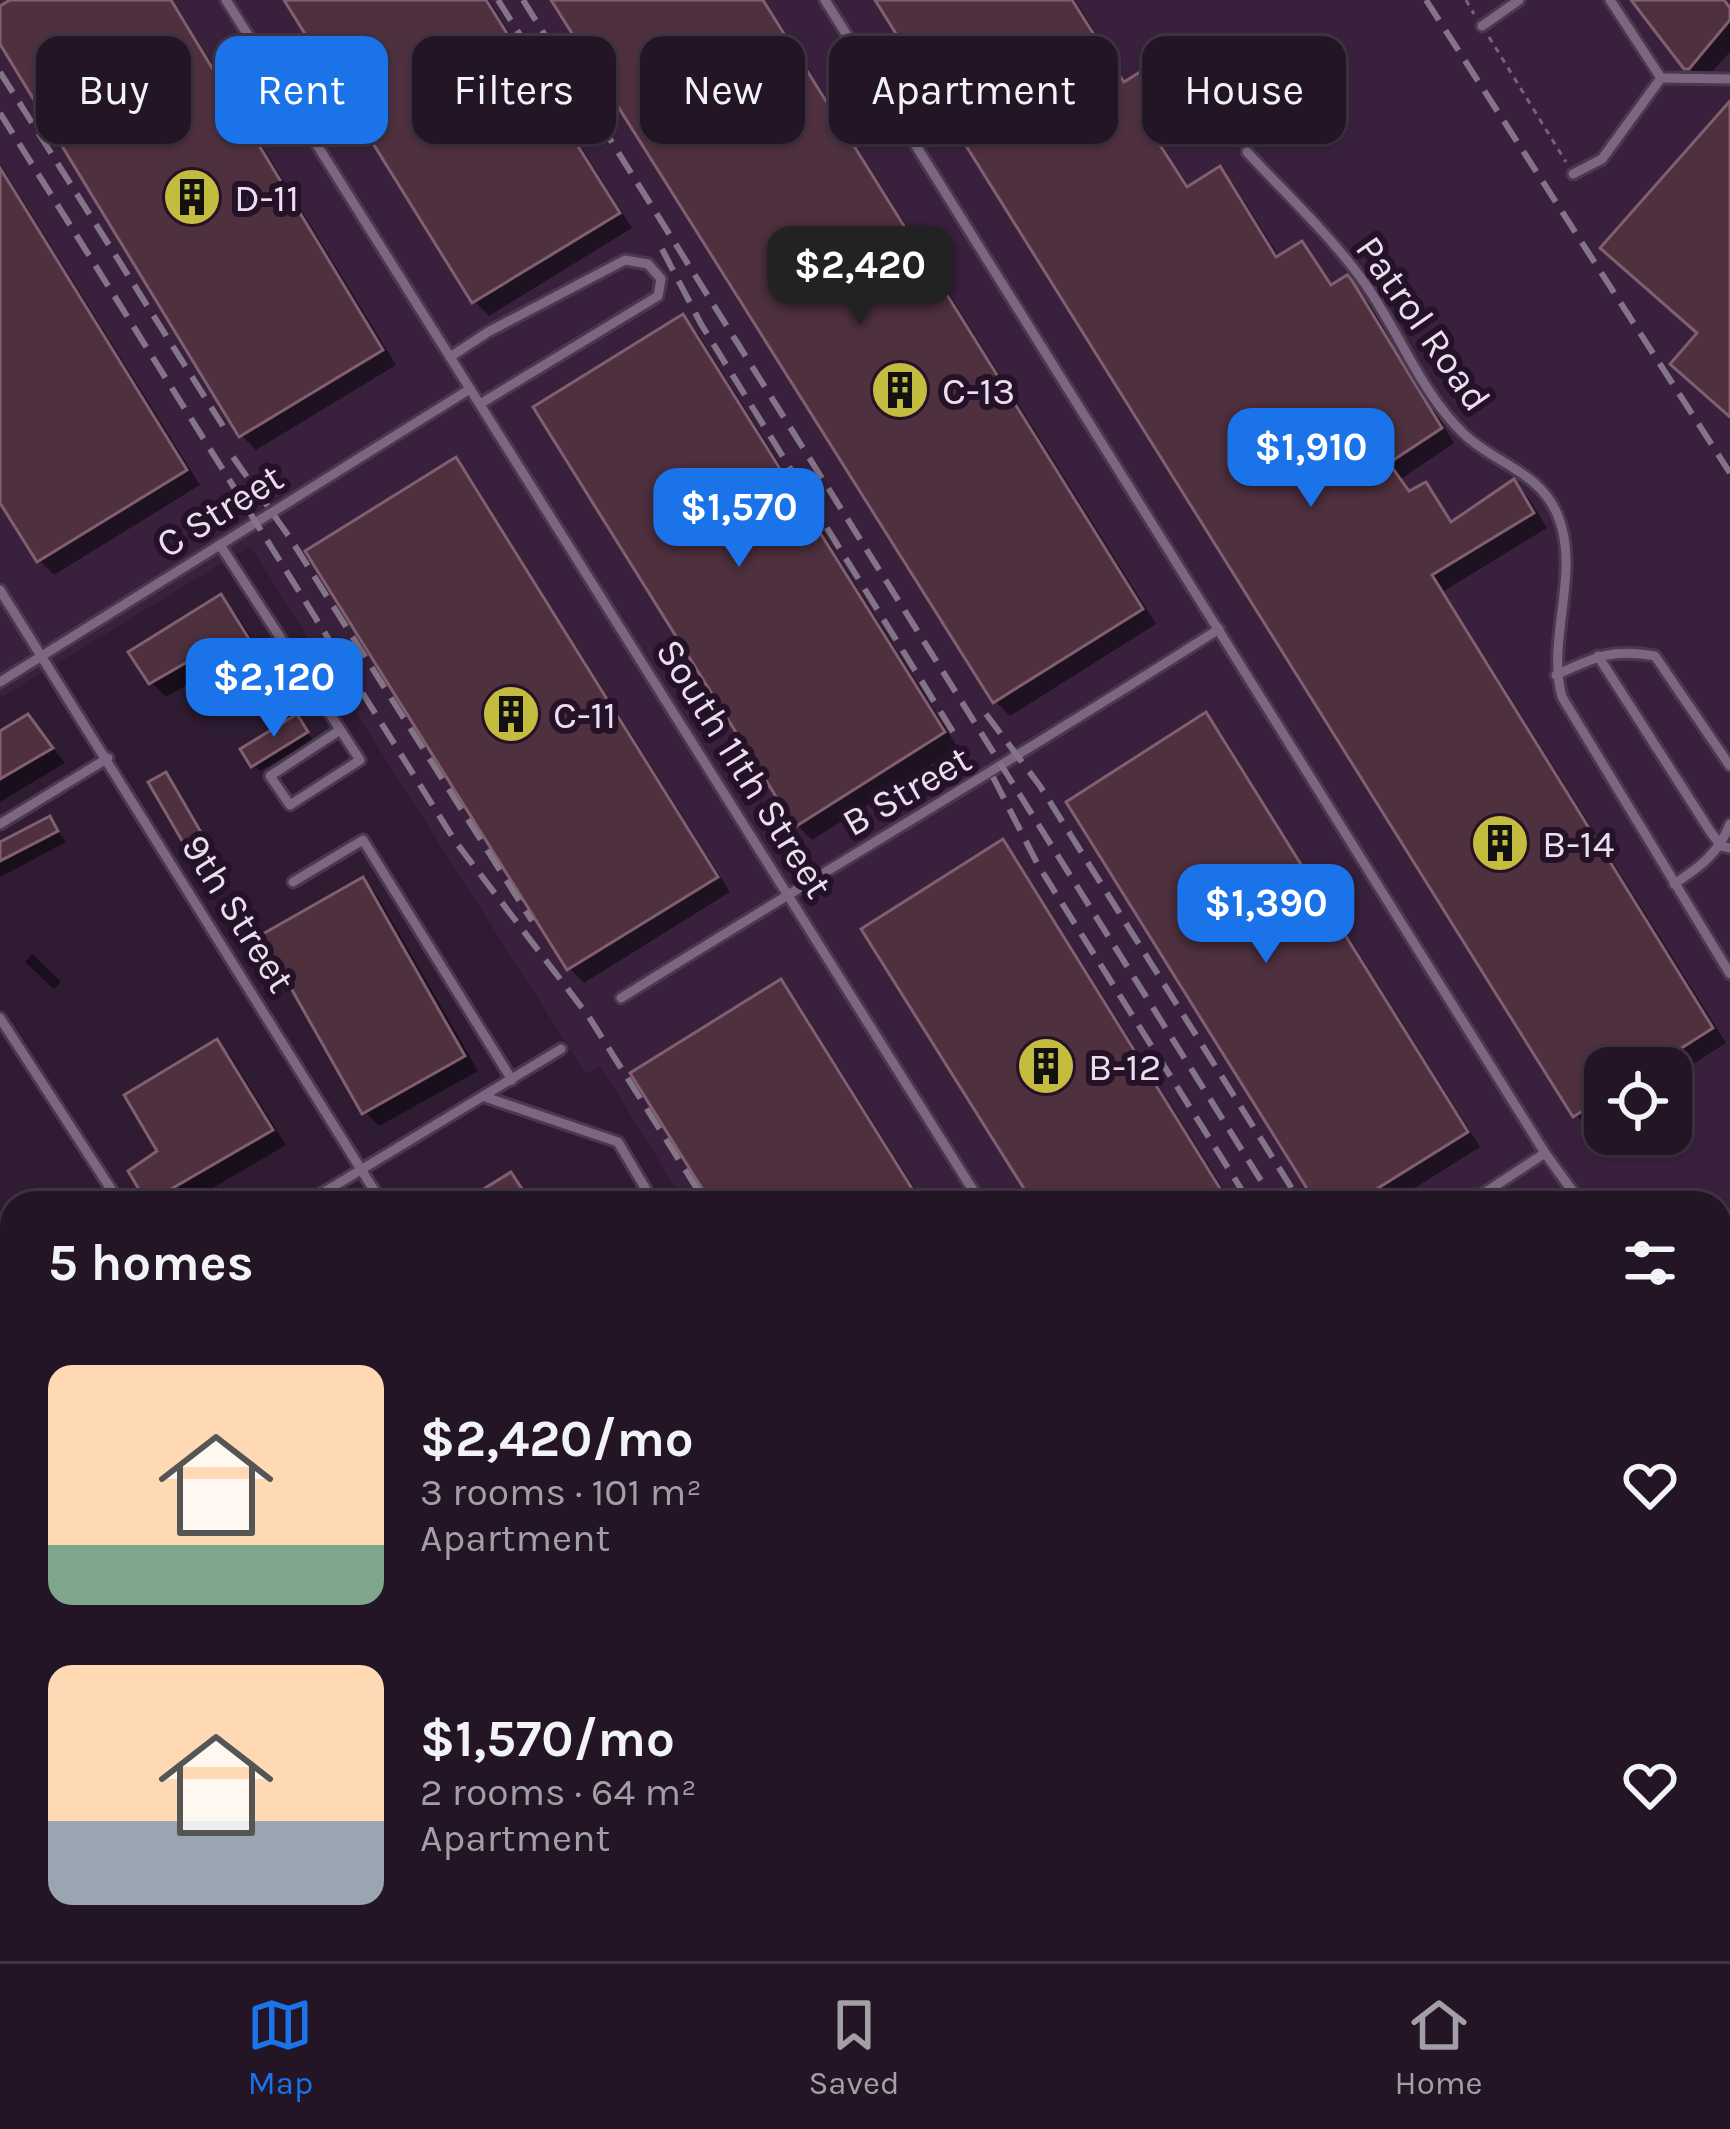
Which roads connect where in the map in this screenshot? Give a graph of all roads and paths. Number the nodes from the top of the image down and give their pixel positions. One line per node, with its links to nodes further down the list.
1 (226, 0): 11 (lane, South 11th Street)
2 (825, 0): 16 (lane)
3 (1466, 0): 6 (path)
4 (1519, 0): 6 (lane)
5 (1610, 0): 7 (lane)
6 (1481, 26): 10 (path)
7 (1661, 77): 8 (lane); 10 (lane)
8 (1730, 79)
9 (1247, 152): 19 (lane, Patrol Road)
10 (1573, 174)
11 (450, 357): 12 (lane, South 11th Street); 13 (lane)
12 (470, 389): 13 (lane, South 11th Street); 14 (lane, C Street)
13 (480, 404): 29 (lane, South 11th Street)
14 (220, 545): 18 (lane, C Street); 21 (lane)
15 (0, 590): 18 (lane, 9th Street)
16 (1219, 629): 29 (lane, B Street); 36 (lane)
17 (1598, 656): 19 (lane); 23 (lane); 26 (lane)
18 (41, 657): 20 (lane, C Street); 22 (lane, 9th Street)
19 (1556, 675): 28 (lane, Patrol Road)
20 (0, 682)
21 (340, 730): 21 (lane)
22 (108, 758): 24 (lane); 37 (lane, 9th Street)
23 (1730, 766)
24 (0, 824)
25 (1730, 824): 26 (lane)
26 (1725, 847): 28 (lane)
27 (293, 882): 34 (lane)
28 (1674, 884): 30 (lane, Patrol Road)
29 (788, 893): 31 (lane, B Street); 42 (lane, South 11th Street)
30 (1730, 974)
31 (621, 998)
32 (0, 1018): 38 (lane)
33 (561, 1048): 34 (lane)
34 (512, 1080): 35 (lane)
35 (485, 1097): 37 (lane); 41 (lane)
36 (1545, 1153): 43 (lane); 44 (lane)
37 (361, 1170): 39 (lane); 40 (lane, 9th Street)
38 (113, 1191)
39 (326, 1191)
40 (374, 1191)
41 (647, 1191)
42 (974, 1191)
43 (1487, 1191)
44 (1572, 1191)

